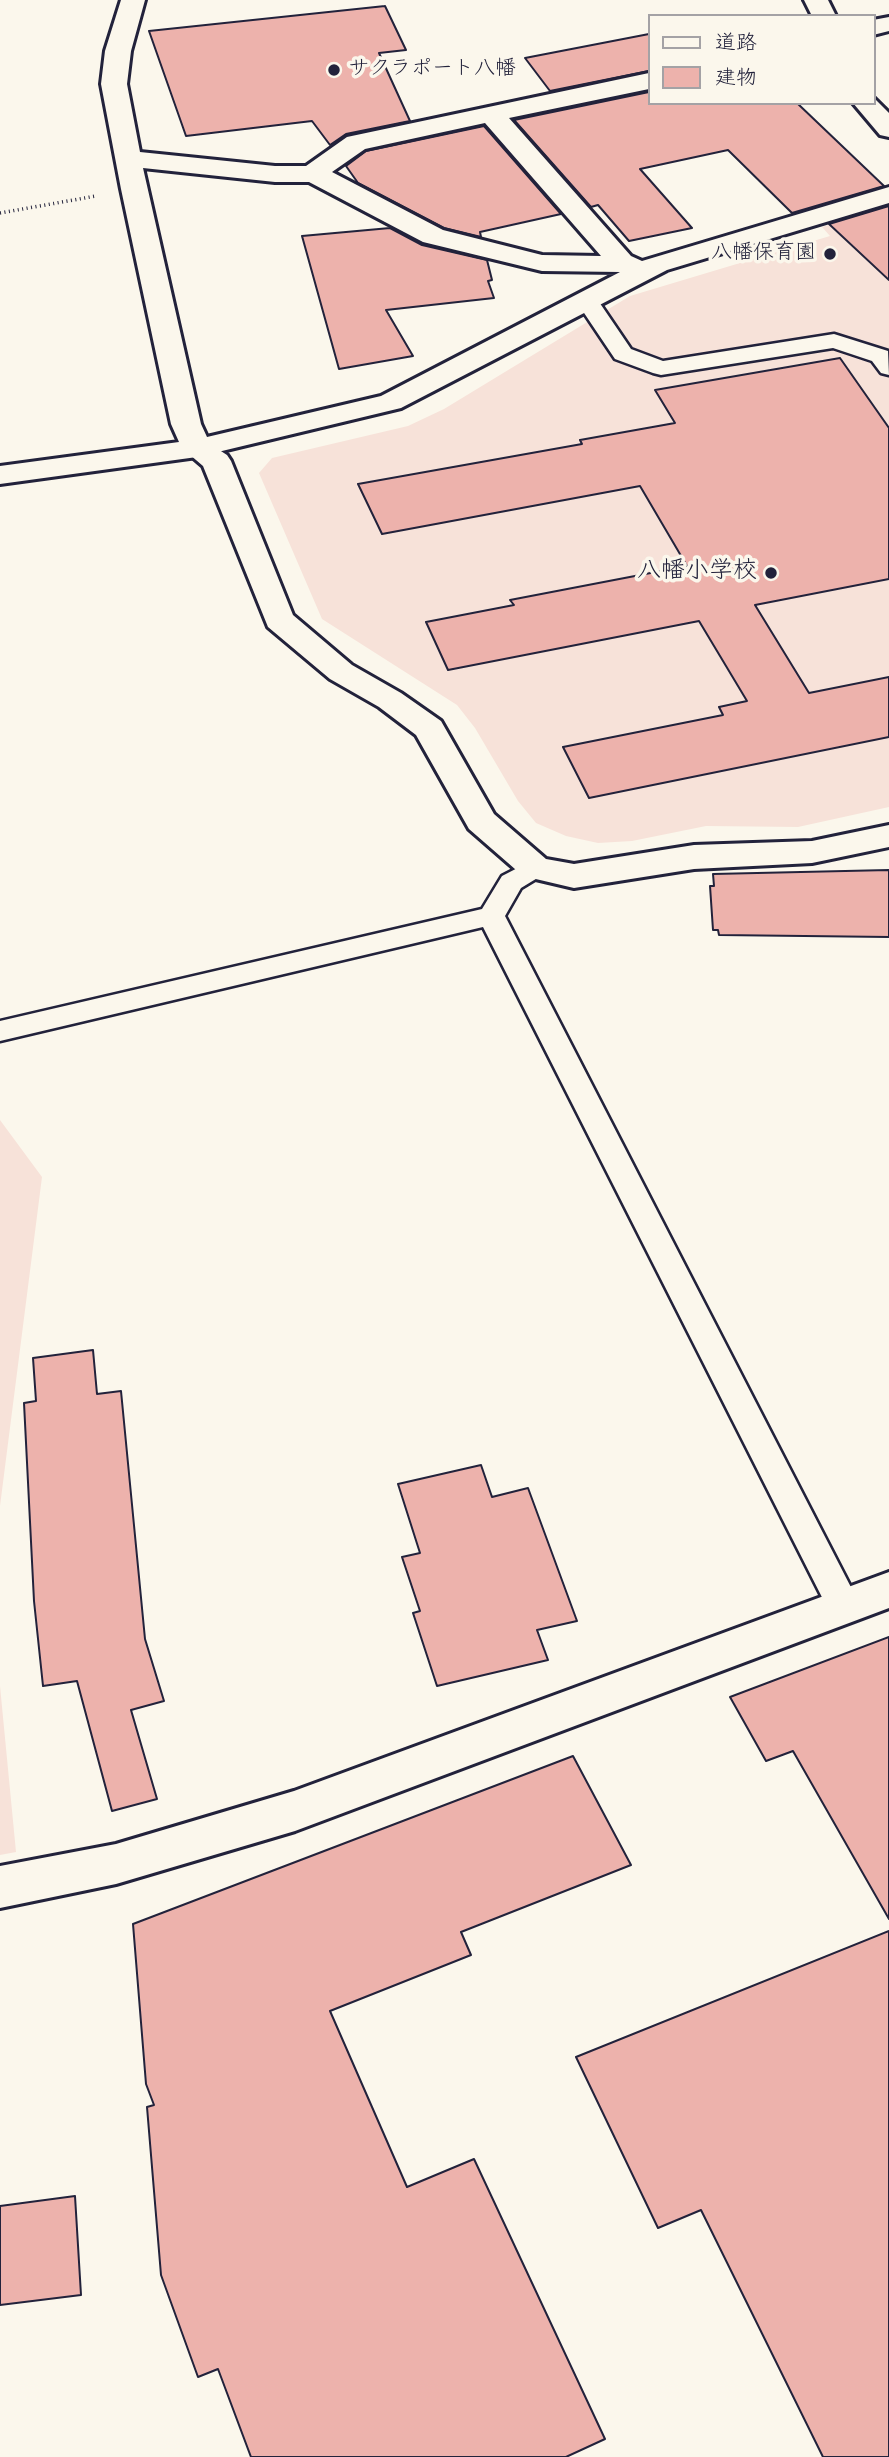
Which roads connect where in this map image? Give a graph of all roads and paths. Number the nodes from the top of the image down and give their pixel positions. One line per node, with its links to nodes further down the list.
1 (132, 0): 6 (street)
2 (648, 81): 4 (street)
3 (868, 105): 5 (street)
4 (493, 116): 7 (street); 11 (street)
5 (889, 129)
6 (128, 159): 7 (street); 8 (street)
7 (312, 174): 11 (street)
8 (134, 189): 10 (path); 14 (street)
9 (889, 195): 11 (street)
10 (0, 213)
11 (632, 267): 12 (street)
12 (587, 301): 13 (lane); 14 (street)
13 (889, 368)
14 (197, 448): 15 (street); 17 (street)
15 (0, 475)
16 (889, 836): 17 (street)
17 (535, 868): 18 (lane)
18 (491, 916): 19 (lane); 21 (lane)
19 (0, 1031)
20 (889, 1590): 21 (street)
21 (844, 1606): 22 (street)
22 (0, 1887)

